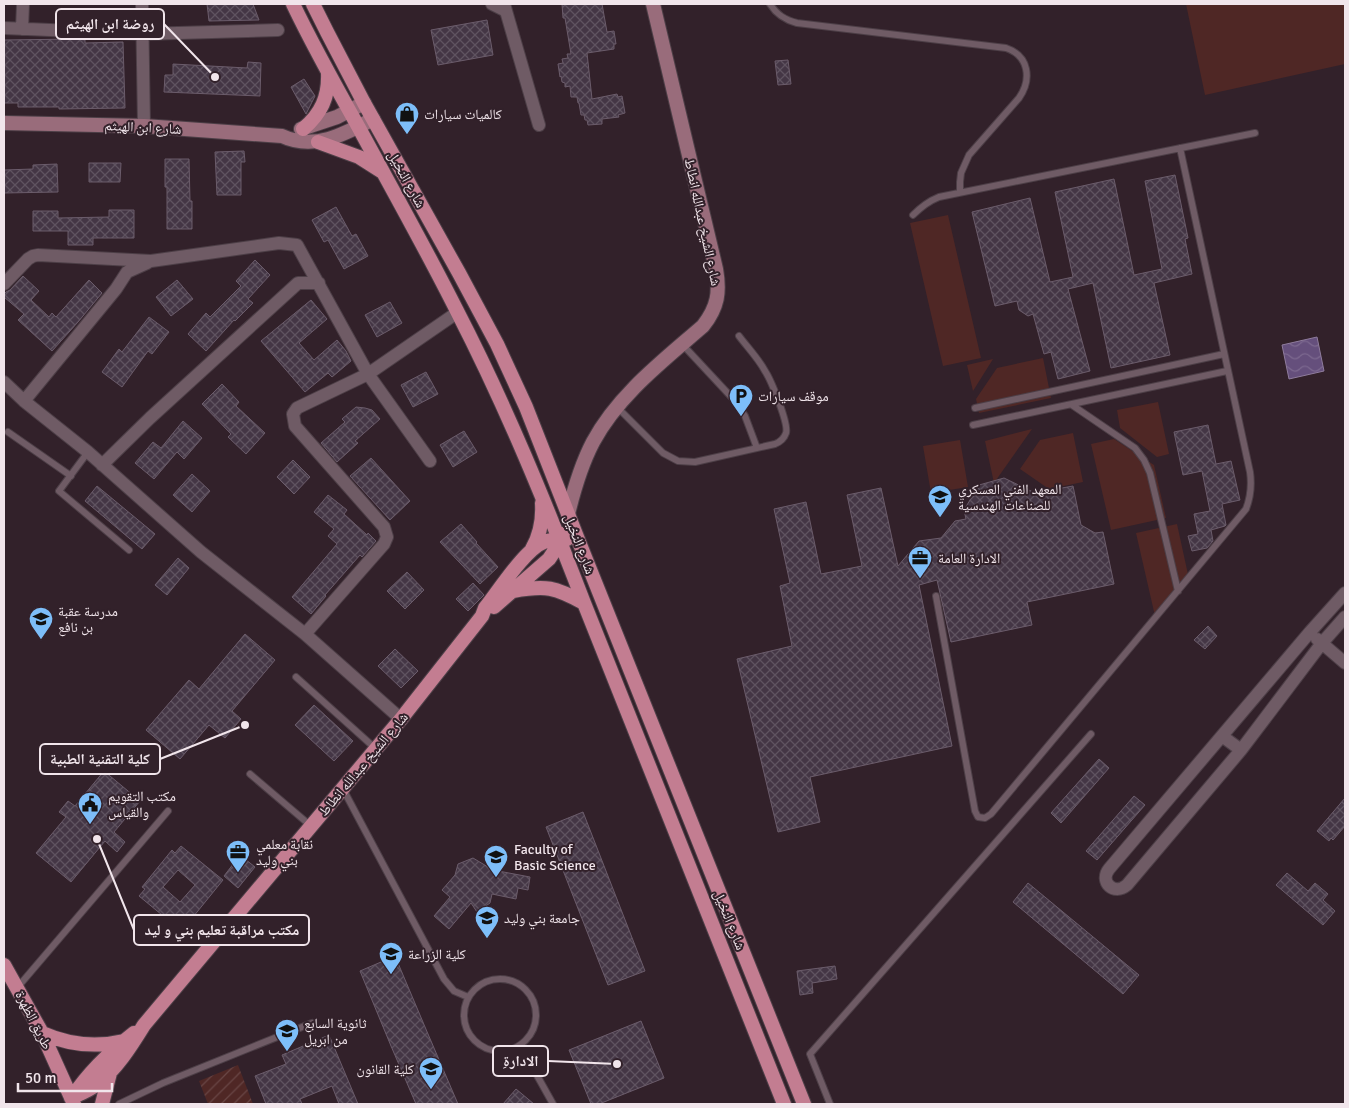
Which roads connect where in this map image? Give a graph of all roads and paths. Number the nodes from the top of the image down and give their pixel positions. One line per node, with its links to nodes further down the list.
1 (23, 4): 10 (street)
2 (142, 4): 12 (street)
3 (293, 4): 13 (main road, شارع النخيل)
4 (313, 4): 14 (main road, شارع النخيل)
5 (492, 4): 8 (street)
6 (653, 4): 34 (main road, شارع الشيخ عبدالله انطاط)
7 (770, 4): 27 (lane)
8 (505, 7): 18 (street)
9 (4, 28): 10 (street)
10 (22, 29): 12 (street)
11 (278, 30): 12 (street)
12 (143, 34): 19 (street)
13 (328, 72): 15 (main road, شارع النخيل); 21 (main road)
14 (364, 102): 15 (main road); 16 (main road, شارع النخيل)
15 (350, 111): 20 (main road, شارع النخيل); 21 (main road)
16 (373, 119): 20 (main road); 51 (main road, شارع النخيل)
17 (4, 124): 19 (main road, شارع ابن الهيثم)
18 (539, 125)
19 (144, 126): 23 (main road, شارع ابن الهيثم)
20 (358, 127): 24 (main road); 26 (main road, شارع النخيل)
21 (303, 129): 23 (main road)
22 (1255, 133): 25 (lane)
23 (282, 136): 24 (main road)
24 (318, 142): 26 (main road)
25 (1180, 148): 27 (lane); 35 (lane)
26 (382, 172): 32 (main road, شارع النخيل)
27 (960, 192): 28 (lane)
28 (913, 216)
29 (151, 261): 30 (street); 31 (street); 39 (street)
30 (319, 283): 37 (street); 48 (street)
31 (4, 284)
32 (458, 312): 37 (street); 50 (main road, شارع النخيل)
33 (739, 336): 45 (lane)
34 (682, 344): 41 (main road, شارع الشيخ عبدالله انطاط); 45 (lane)
35 (1224, 354): 36 (lane); 42 (lane)
36 (1227, 372): 40 (lane); 57 (lane)
37 (368, 374): 47 (street); 64 (street)
38 (4, 382): 39 (street)
39 (24, 401): 46 (street)
40 (1072, 405): 43 (lane); 57 (lane)
41 (617, 406): 45 (lane); 51 (main road, شارع الشيخ عبدالله انطاط)
42 (974, 408)
43 (973, 426)
44 (8, 432): 49 (lane)
45 (757, 448)
46 (88, 452): 48 (street); 49 (lane)
47 (430, 461)
48 (102, 465): 64 (street)
49 (71, 476): 54 (lane)
50 (540, 490): 52 (main road, شارع النخيل); 55 (main road)
51 (568, 514): 52 (main road, شارع الشيخ عبدالله انطاط); 53 (main road, شارع النخيل)
52 (560, 539): 53 (main road, شارع الشيخ عبدالله انطاط); 55 (main road, شارع الشيخ عبدالله انطاط); 56 (main road, شارع الشيخ عبدالله انطاط); 60 (main road, شارع النخيل)
53 (578, 542): 91 (main road, شارع النخيل)
54 (129, 550)
55 (530, 552): 61 (main road, شارع الشيخ عبدالله انطاط)
56 (512, 591): 60 (main road); 61 (main road, شارع الشيخ عبدالله انطاط)
57 (1178, 591): 59 (lane)
58 (1345, 593): 63 (street)
59 (936, 596)
60 (584, 603): 90 (main road, شارع النخيل)
61 (482, 616): 68 (main road, شارع الشيخ عبدالله انطاط)
62 (1345, 616): 65 (street)
63 (1310, 632): 65 (street); 70 (street)
64 (305, 634): 68 (street)
65 (1322, 643): 66 (street); 72 (street)
66 (1345, 664)
67 (296, 677): 71 (lane)
68 (401, 719): 71 (main road, شارع الشيخ عبدالله انطاط)
69 (1091, 734): 92 (lane)
70 (1222, 736): 72 (street); 72 (street)
71 (376, 749): 74 (main road, شارع الشيخ عبدالله انطاط)
72 (1241, 750)
73 (250, 774): 76 (lane)
74 (343, 788): 76 (main road, شارع الشيخ عبدالله انطاط); 79 (lane)
75 (168, 811): 78 (lane)
76 (311, 826): 81 (main road, شارع الشيخ عبدالله انطاط)
77 (4, 965): 78 (main road, طريق الظهرة)
78 (17, 988): 82 (main road, طريق الظهرة)
79 (468, 997): 84 (lane); 84 (lane)
80 (312, 1023): 88 (lane)
81 (144, 1025): 83 (main road, شارع الشيخ عبدالله انطاط); 85 (main road, شارع الشيخ عبدالله انطاط)
82 (42, 1033): 83 (main road); 86 (main road, طريق الظهرة)
83 (124, 1041): 86 (main road, شارع الشيخ عبدالله انطاط)
84 (520, 1045): 89 (lane)
85 (111, 1070): 86 (main road, شارع الشيخ عبدالله انطاط); 87 (main road)
86 (73, 1101)
87 (102, 1104)
88 (119, 1104)
89 (553, 1104)
90 (784, 1104)
91 (804, 1104)
92 (830, 1104)

